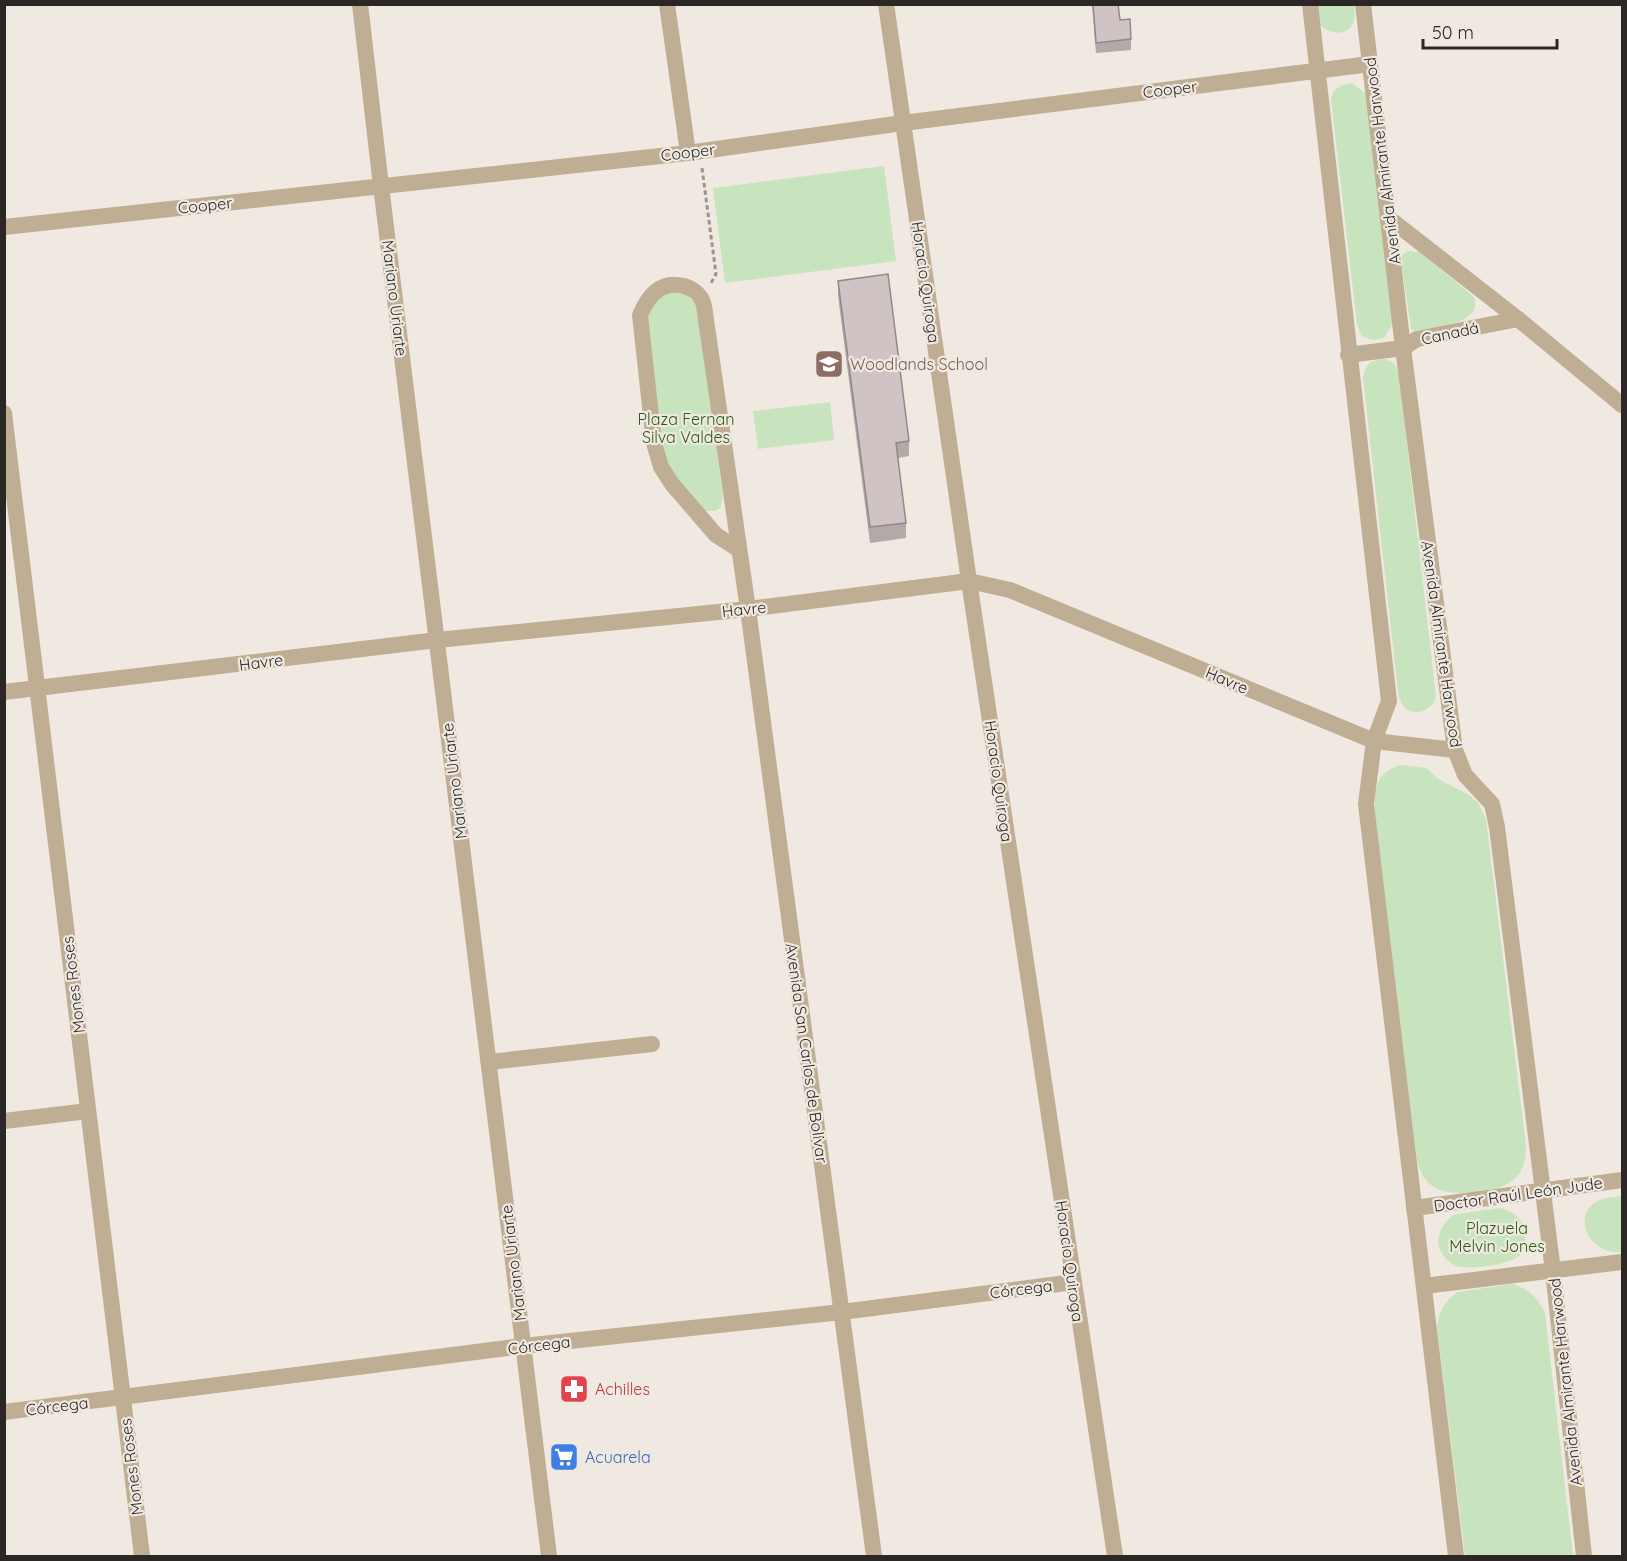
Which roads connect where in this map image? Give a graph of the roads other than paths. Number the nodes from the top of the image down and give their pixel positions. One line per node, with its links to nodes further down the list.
1 (360, 4): 10 (street, Mariano Uriarte)
2 (667, 4): 9 (street)
3 (886, 4): 8 (street, Horacio Quiroga)
4 (1310, 4): 7 (street)
5 (1363, 4): 6 (street, Avenida Almirante Harwood)
6 (1370, 64): 7 (street, Cooper); 11 (street, Avenida Almirante Harwood)
7 (1317, 70): 8 (street, Cooper); 15 (street)
8 (903, 123): 9 (street, Cooper); 19 (street, Horacio Quiroga)
9 (694, 152): 10 (street, Cooper)
10 (381, 186): 12 (street, Cooper); 21 (street, Mariano Uriarte)
11 (1390, 219): 13 (street, Canadá); 14 (street, Avenida Almirante Harwood)
12 (4, 227)
13 (1518, 319): 14 (street, Canadá); 16 (street, Canadá)
14 (1403, 348): 15 (street, Canadá); 25 (street, Avenida Almirante Harwood)
15 (1348, 355): 24 (street)
16 (1623, 405)
17 (4, 413): 22 (street, Mones Roses)
18 (738, 549): 18 (street, Avenida San Carlos de Bolívar); 20 (street, Avenida San Carlos de Bolívar)
19 (969, 581): 20 (street, Havre); 24 (street, Havre); 35 (street, Horacio Quiroga)
20 (748, 609): 21 (street, Havre); 37 (street, Avenida San Carlos de Bolívar)
21 (437, 640): 22 (street, Havre); 27 (street, Mariano Uriarte)
22 (38, 688): 23 (street, Havre); 28 (street, Mones Roses)
23 (4, 692)
24 (1374, 741): 25 (street, Havre); 32 (street)
25 (1455, 750): 31 (street, Avenida Almirante Harwood)
26 (652, 1044): 27 (street)
27 (489, 1062): 38 (street, Mariano Uriarte)
28 (88, 1111): 29 (street); 39 (street, Mones Roses)
29 (4, 1121)
30 (1623, 1180): 31 (street, Doctor Raúl León Jude)
31 (1542, 1190): 32 (street, Doctor Raúl León Jude); 34 (street, Avenida Almirante Harwood)
32 (1414, 1208): 36 (street)
33 (1623, 1262): 34 (street)
34 (1552, 1271): 36 (street); 46 (street, Avenida Almirante Harwood)
35 (1074, 1282): 37 (street, Córcega); 44 (street, Horacio Quiroga)
36 (1424, 1287): 45 (street)
37 (842, 1312): 38 (street, Córcega); 43 (street, Avenida San Carlos de Bolívar)
38 (523, 1346): 39 (street, Córcega); 42 (street, Mariano Uriarte)
39 (123, 1398): 40 (street, Córcega); 41 (street, Mones Roses)
40 (4, 1412)
41 (142, 1557)
42 (549, 1557)
43 (874, 1557)
44 (1114, 1557)
45 (1456, 1557)
46 (1584, 1557)

